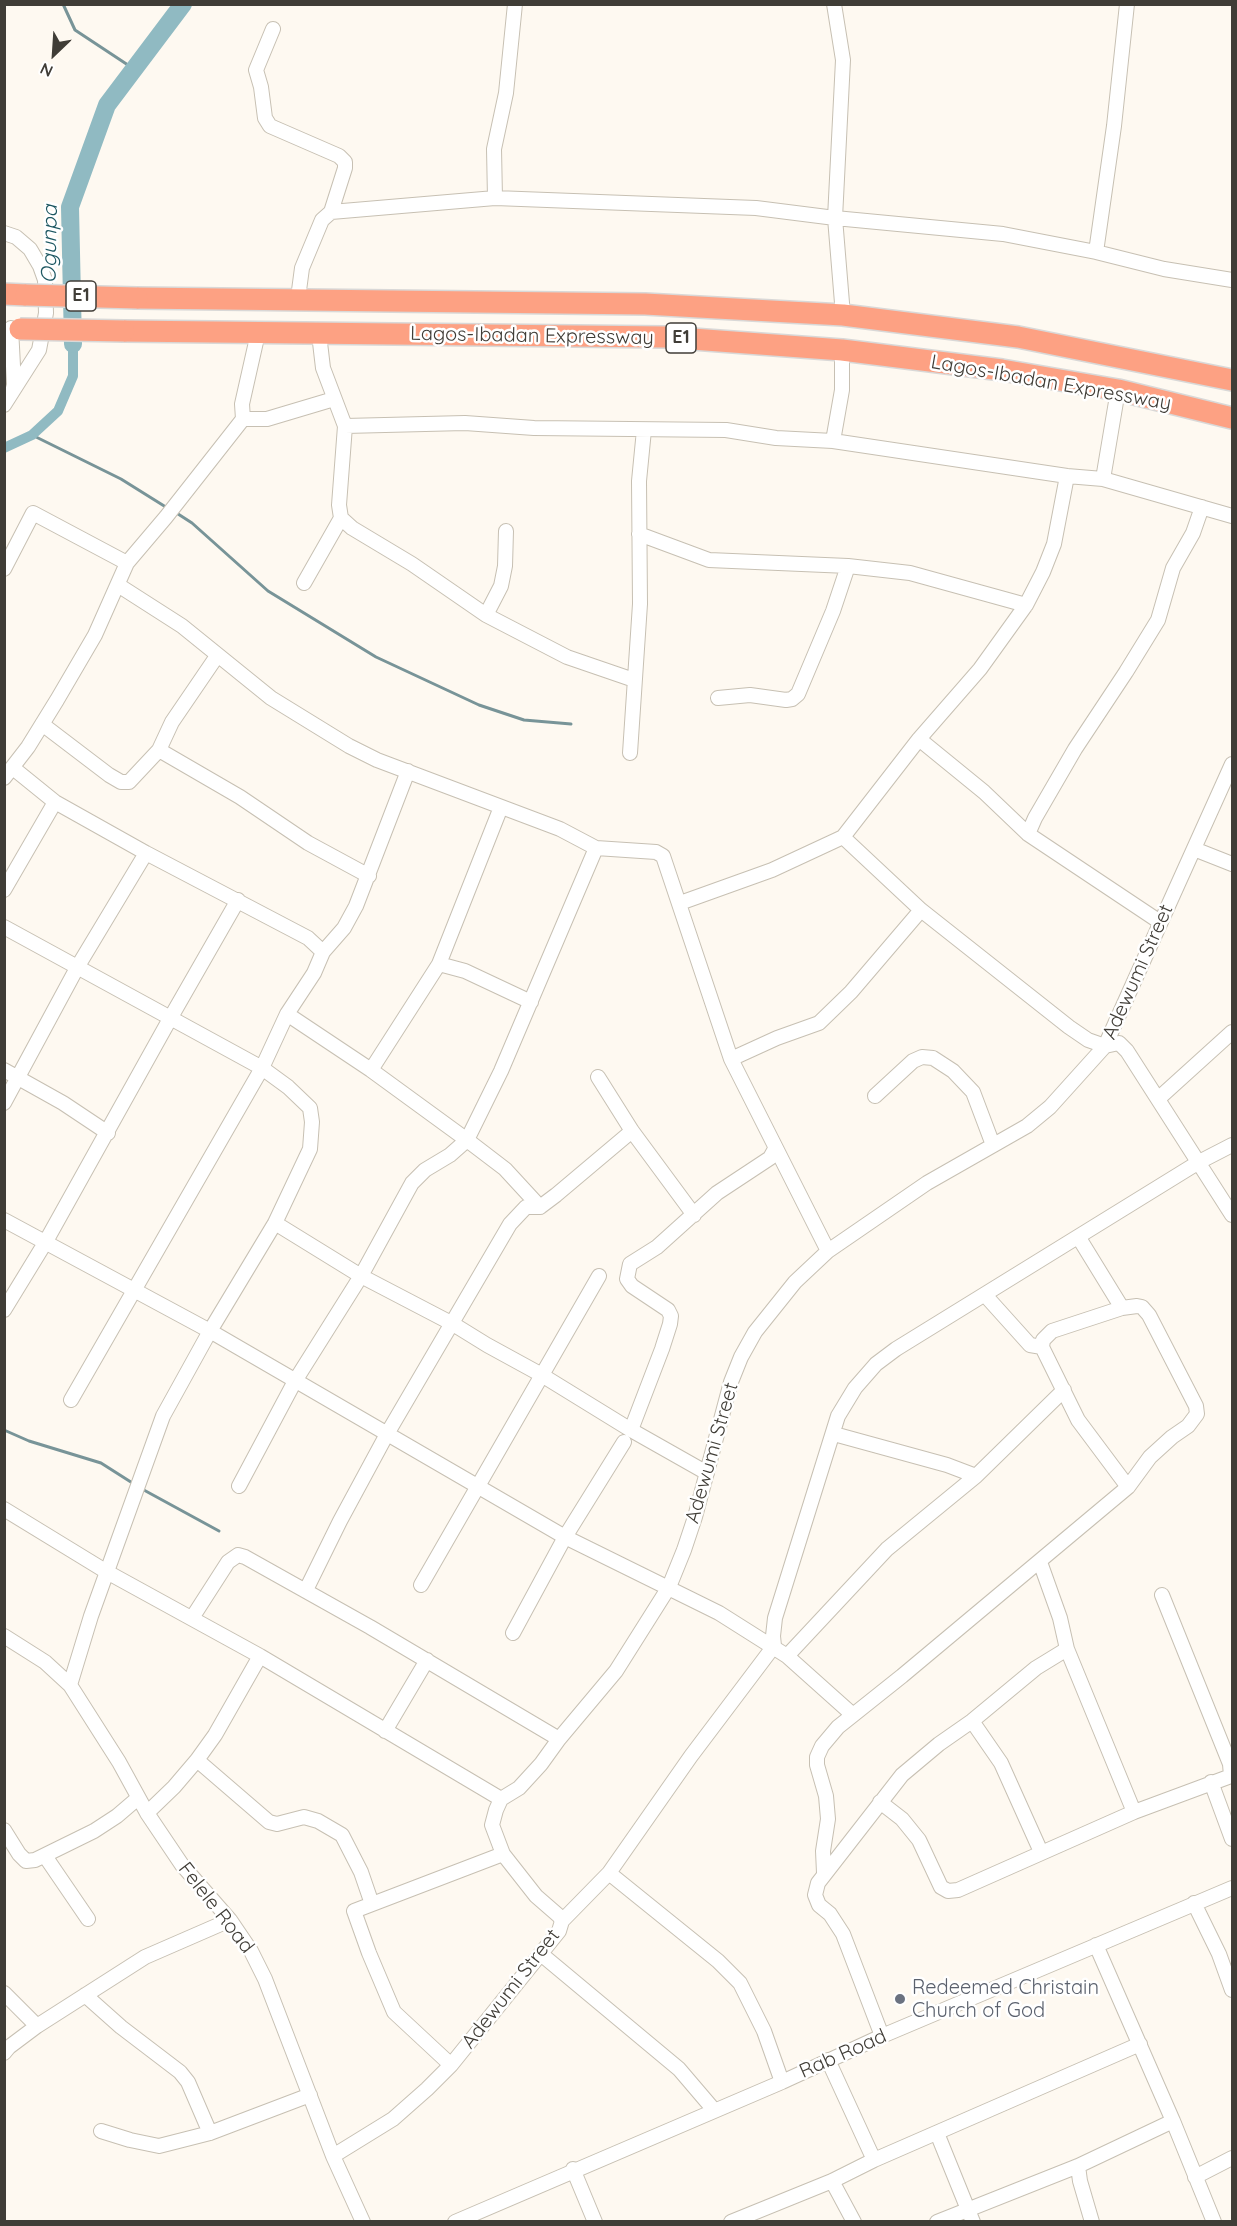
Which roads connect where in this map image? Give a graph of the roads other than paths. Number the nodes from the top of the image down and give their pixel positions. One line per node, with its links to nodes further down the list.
1 (515, 4): 5 (street)
2 (834, 4): 7 (street)
3 (1126, 4): 9 (street)
4 (273, 29): 6 (street)
5 (495, 198): 6 (street); 7 (street)
6 (331, 212): 12 (street)
7 (835, 218): 9 (street); 13 (street)
8 (4, 233): 21 (street)
9 (1096, 252): 10 (street)
10 (1233, 280)
11 (4, 294): 12 (highway, Lagos-Ibadan Expressway / E1, bridge)
12 (298, 298): 13 (highway, Lagos-Ibadan Expressway / E1)
13 (843, 315): 18 (highway, Lagos-Ibadan Expressway / E1)
14 (12, 328): 15 (highway, Lagos-Ibadan Expressway / E1, bridge); 21 (street)
15 (258, 333): 16 (highway, Lagos-Ibadan Expressway / E1); 22 (street)
16 (319, 334): 17 (highway, Lagos-Ibadan Expressway / E1); 20 (street)
17 (842, 350): 19 (highway, Lagos-Ibadan Expressway / E1); 26 (street)
18 (1233, 380)
19 (1118, 390): 23 (highway, Lagos-Ibadan Expressway / E1); 28 (street)
20 (334, 399): 22 (street); 24 (street)
21 (8, 401)
22 (243, 418): 34 (street)
23 (1233, 418)
24 (345, 426): 25 (street); 31 (street)
25 (644, 430): 26 (street); 33 (street)
26 (833, 441): 27 (street)
27 (1068, 476): 28 (street); 39 (street)
28 (1103, 479): 29 (street)
29 (1202, 507): 30 (street); 53 (street)
30 (1233, 516)
31 (341, 518): 37 (street); 40 (street)
32 (506, 531): 40 (street)
33 (639, 534): 35 (street); 42 (street)
34 (128, 563): 36 (street); 38 (street)
35 (848, 566): 39 (street); 43 (street)
36 (4, 568)
37 (304, 583)
38 (118, 585): 41 (street); 44 (street)
39 (1026, 605): 45 (street)
40 (486, 615): 42 (street)
41 (217, 656): 46 (street); 49 (street)
42 (634, 680): 47 (street)
43 (718, 698)
44 (42, 724): 46 (street); 50 (street)
45 (919, 740): 53 (street); 54 (street)
46 (159, 750): 59 (street)
47 (630, 753)
48 (1233, 764): 56 (street, Adewumi Street)
49 (408, 771): 52 (street); 59 (street)
50 (9, 773): 51 (street)
51 (55, 802): 57 (street); 60 (street)
52 (501, 807): 55 (street); 67 (street)
53 (1028, 834): 64 (street)
54 (843, 837): 62 (street); 63 (street)
55 (596, 848): 62 (street); 69 (street)
56 (1194, 849): 58 (street); 64 (street, Adewumi Street)
57 (146, 853): 61 (street); 68 (street)
58 (1233, 864)
59 (369, 876): 66 (street)
60 (4, 890)
61 (238, 900): 66 (street); 71 (street)
62 (680, 903): 74 (street)
63 (921, 910): 73 (street); 74 (street)
64 (1160, 922): 73 (street, Adewumi Street)
65 (4, 927): 68 (street)
66 (323, 952): 70 (street)
67 (439, 964): 69 (street); 77 (street)
68 (78, 966): 71 (street); 79 (street)
69 (531, 1002): 85 (street)
70 (287, 1014): 75 (street); 77 (street)
71 (171, 1017): 75 (street); 84 (street)
72 (1233, 1032): 81 (street)
73 (1105, 1046): 81 (street); 87 (street, Adewumi Street)
74 (731, 1059): 88 (street)
75 (262, 1068): 94 (street); 100 (street)
76 (4, 1070): 79 (street)
77 (371, 1070): 85 (street)
78 (598, 1077): 83 (street)
79 (18, 1078): 82 (street); 84 (street)
80 (875, 1096): 87 (street)
81 (1158, 1099): 89 (street)
82 (4, 1103)
83 (632, 1131): 90 (street); 91 (street)
84 (108, 1133): 96 (street)
85 (467, 1140): 90 (street); 99 (street)
86 (1233, 1144): 89 (street)
87 (993, 1145): 97 (street, Adewumi Street)
88 (775, 1149): 91 (street); 97 (street)
89 (1199, 1162): 92 (street); 95 (street)
90 (540, 1207): 104 (street)
91 (694, 1215): 113 (street)
92 (1233, 1215)
93 (4, 1220): 96 (street)
94 (274, 1223): 99 (street); 105 (street)
95 (1079, 1238): 101 (street); 102 (street)
96 (45, 1243): 100 (street); 103 (street)
97 (828, 1251): 114 (street, Adewumi Street)
98 (598, 1275): 107 (street)
99 (361, 1276): 104 (street); 108 (street)
100 (135, 1290): 105 (street); 110 (street)
101 (986, 1295): 106 (street); 112 (street)
102 (1122, 1308): 106 (street); 118 (street)
103 (4, 1310)
104 (453, 1324): 107 (street); 111 (street)
105 (210, 1331): 108 (street); 122 (street)
106 (1042, 1347): 109 (street)
107 (540, 1374): 113 (street); 117 (street)
108 (296, 1381): 111 (street); 116 (street)
109 (1064, 1390): 115 (street); 118 (street)
110 (72, 1400)
111 (387, 1434): 117 (street); 125 (street)
112 (834, 1434): 115 (street); 130 (street)
113 (627, 1436): 114 (street); 120 (street)
114 (707, 1473): 124 (street, Adewumi Street)
115 (976, 1476): 133 (street)
116 (239, 1486)
117 (476, 1487): 120 (street); 123 (street)
118 (1128, 1487): 121 (street)
119 (4, 1509): 122 (street)
120 (565, 1537): 124 (street); 128 (street)
121 (1040, 1562): 131 (street); 136 (street)
122 (107, 1572): 127 (street); 135 (street)
123 (421, 1585)
124 (669, 1587): 130 (street); 139 (street, Adewumi Street)
125 (306, 1590): 127 (street); 134 (street)
126 (1162, 1595): 141 (street)
127 (192, 1618): 132 (street)
128 (513, 1633)
129 (4, 1636): 135 (street, Felele Road)
130 (774, 1646): 133 (street); 152 (street)
131 (1067, 1649): 137 (street); 145 (street)
132 (260, 1656): 138 (street); 140 (street)
133 (787, 1656): 136 (street)
134 (427, 1660): 138 (street); 139 (street)
135 (70, 1685): 142 (street, Felele Road)
136 (853, 1715): 153 (street)
137 (972, 1721): 144 (street); 149 (street)
138 (385, 1731): 143 (street)
139 (559, 1739): 143 (street, Adewumi Street)
140 (197, 1760): 146 (street); 156 (street)
141 (1211, 1782): 145 (street); 148 (street)
142 (138, 1798): 146 (street, Felele Road); 151 (street)
143 (501, 1799): 150 (street, Adewumi Street)
144 (880, 1802): 149 (street); 153 (street)
145 (1134, 1812): 149 (street)
146 (147, 1813): 158 (street, Felele Road)
147 (4, 1830): 151 (street)
148 (1233, 1839)
149 (1041, 1852)
150 (503, 1854): 156 (street); 159 (street, Adewumi Street)
151 (45, 1856): 157 (street)
152 (609, 1873): 159 (street); 171 (street)
153 (824, 1873): 166 (street)
154 (1233, 1888): 155 (street, Rab Road)
155 (1194, 1903): 160 (street, Rab Road); 162 (street)
156 (372, 1904): 170 (street)
157 (88, 1919)
158 (230, 1920): 164 (street); 172 (street, Felele Road)
159 (562, 1921): 161 (street, Adewumi Street)
160 (1096, 1945): 166 (street, Rab Road); 167 (street)
161 (540, 1954): 170 (street, Adewumi Street); 173 (street)
162 (1233, 1990)
163 (4, 1993): 165 (street)
164 (85, 1995): 165 (street); 176 (street)
165 (37, 2026): 168 (street)
166 (882, 2036): 169 (street, Rab Road)
167 (1140, 2044): 174 (street); 177 (street)
168 (4, 2053)
169 (828, 2060): 171 (street, Rab Road); 180 (street)
170 (451, 2065): 178 (street, Adewumi Street)
171 (782, 2082): 173 (street, Rab Road)
172 (310, 2095): 176 (street); 178 (street, Felele Road)
173 (714, 2110): 182 (street, Rab Road)
174 (1173, 2121): 181 (street); 183 (street)
175 (101, 2131): 176 (street)
176 (210, 2133)
177 (937, 2133): 180 (street); 185 (street)
178 (333, 2156): 187 (street, Felele Road)
179 (1233, 2158): 183 (street)
180 (874, 2160): 184 (street)
181 (1078, 2166): 185 (street); 193 (street)
182 (573, 2169): 186 (street, Rab Road); 189 (street)
183 (1195, 2177): 194 (street)
184 (832, 2181): 190 (street); 191 (street)
185 (970, 2215): 192 (street)
186 (472, 2218): 188 (street, Rab Road)
187 (363, 2222)
188 (455, 2222)
189 (595, 2222)
190 (731, 2222)
191 (854, 2222)
192 (937, 2222)
193 (1092, 2222)
194 (1214, 2222)

